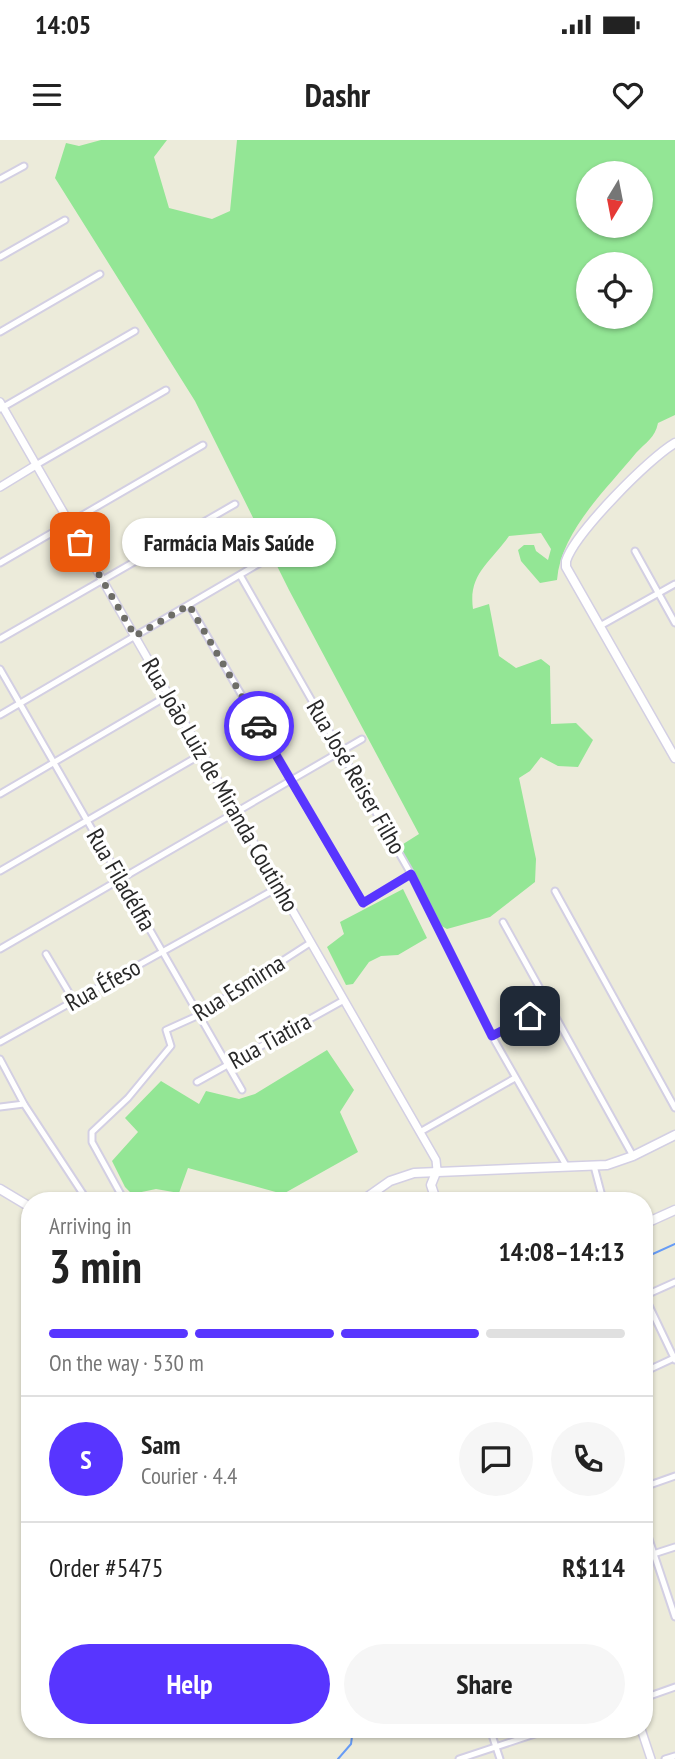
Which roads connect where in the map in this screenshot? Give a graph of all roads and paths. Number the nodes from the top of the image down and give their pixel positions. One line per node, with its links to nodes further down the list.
1 (24, 166): 2 (street)
2 (0, 179)
3 (65, 220): 4 (street)
4 (0, 257)
5 (100, 274): 7 (street)
6 (135, 331): 9 (street)
7 (0, 332)
8 (166, 390): 12 (street)
9 (1, 406): 12 (street, Rua João Luiz de Miranda Coutinho)
10 (675, 443): 25 (main road)
11 (204, 445): 15 (street)
12 (37, 465): 13 (street); 15 (street, Rua João Luiz de Miranda Coutinho)
13 (0, 486)
14 (235, 503): 20 (street)
15 (69, 523): 18 (street); 20 (street, Rua João Luiz de Miranda Coutinho)
16 (635, 551): 22 (street)
17 (265, 560): 19 (street)
18 (0, 563)
19 (240, 575): 23 (street); 33 (street, Rua José Reiser Filho)
20 (103, 580): 26 (street, Rua João Luiz de Miranda Coutinho); 27 (street)
21 (675, 584): 22 (street)
22 (658, 593): 24 (street); 25 (street)
23 (189, 605): 26 (street); 37 (street)
24 (675, 623)
25 (600, 626): 35 (main road)
26 (135, 636): 29 (street, Rua João Luiz de Miranda Coutinho); 30 (street)
27 (0, 639)
28 (0, 669): 30 (street, Rua Filadélfia)
29 (169, 695): 34 (street, Rua João Luiz de Miranda Coutinho); 36 (street)
30 (20, 704): 31 (street); 36 (street, Rua Filadélfia)
31 (0, 715)
32 (362, 739): 33 (street)
33 (341, 751): 37 (street); 42 (street, Rua José Reiser Filho)
34 (202, 754): 39 (street, Rua João Luiz de Miranda Coutinho); 40 (street)
35 (675, 758)
36 (54, 762): 38 (street); 40 (street, Rua Filadélfia)
37 (291, 780): 39 (street); 42 (street)
38 (0, 794)
39 (236, 812): 43 (street); 44 (street, Rua João Luiz de Miranda Coutinho)
40 (87, 820): 41 (street); 43 (street, Rua Filadélfia)
41 (0, 871)
42 (411, 874): 55 (street, Rua José Reiser Filho)
43 (121, 879): 48 (street); 49 (street, Rua Filadélfia)
44 (279, 887): 47 (street, Rua João Luiz de Miranda Coutinho); 49 (street, Rua Éfeso)
45 (555, 891): 64 (street)
46 (503, 922): 53 (street)
47 (310, 943): 51 (street, Rua João Luiz de Miranda Coutinho); 54 (street, Rua Esmirna)
48 (0, 949)
49 (162, 951): 52 (street, Rua Éfeso); 54 (street, Rua Filadélfia)
50 (46, 954): 52 (street)
51 (344, 1000): 58 (street, Rua Tiatira); 65 (street, Rua João Luiz de Miranda Coutinho)
52 (74, 1001): 56 (street, Rua Éfeso)
53 (549, 1005): 55 (street); 67 (street)
54 (197, 1016): 58 (street, Rua Filadélfia); 75 (street, Rua Esmirna)
55 (492, 1036): 59 (street, Rua José Reiser Filho)
56 (0, 1042)
57 (0, 1059): 62 (street)
58 (228, 1065): 60 (street, Rua Tiatira); 61 (street, Rua Filadélfia)
59 (515, 1077): 65 (street); 69 (street, Rua José Reiser Filho)
60 (197, 1082)
61 (242, 1090)
62 (24, 1104): 63 (street); 74 (street)
63 (0, 1107)
64 (675, 1108)
65 (420, 1132): 70 (street, Rua João Luiz de Miranda Coutinho)
66 (675, 1135): 67 (main road)
67 (634, 1156): 68 (main road)
68 (594, 1166): 69 (main road); 78 (street)
69 (567, 1167): 70 (main road)
70 (437, 1170): 71 (main road); 72 (main road)
71 (409, 1174): 72 (main road); 76 (main road)
72 (431, 1185): 77 (main road)
73 (0, 1189): 79 (main road)
74 (82, 1192)
75 (120, 1192)
76 (374, 1192)
77 (433, 1192)
78 (601, 1192)
79 (21, 1202)
80 (675, 1210): 81 (main road)
81 (653, 1220)
82 (675, 1282): 83 (street)
83 (653, 1292)
84 (653, 1314): 85 (street)
85 (675, 1359): 86 (street)
86 (653, 1368)
87 (675, 1476): 88 (street)
88 (653, 1484)
89 (675, 1547): 91 (street)
90 (653, 1551): 91 (street)
91 (654, 1554): 92 (street)
92 (675, 1617)
93 (675, 1688): 94 (street)
94 (653, 1695)
95 (493, 1738): 98 (street)
96 (523, 1738): 98 (street)
97 (644, 1738): 102 (street)
98 (496, 1747): 100 (street); 101 (street)
99 (675, 1756): 103 (street)
100 (459, 1759)
101 (500, 1759)
102 (651, 1759)
103 (665, 1759)

